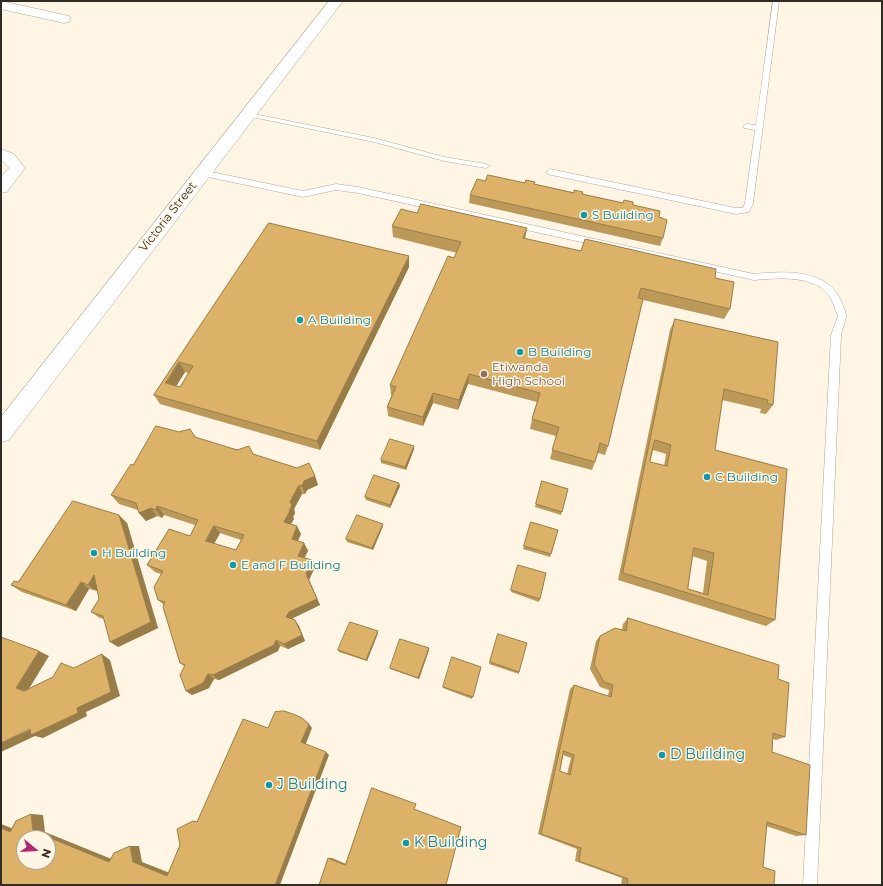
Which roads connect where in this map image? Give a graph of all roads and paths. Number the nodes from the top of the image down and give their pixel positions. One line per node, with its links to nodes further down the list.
1 (336, 1): 5 (street, Victoria Street)
2 (776, 1): 7 (lane)
3 (1, 5): 4 (street)
4 (64, 19)
5 (247, 114): 9 (lane); 11 (street, Victoria Street)
6 (747, 126): 7 (lane)
7 (759, 128): 10 (lane)
8 (1, 154): 12 (street)
9 (486, 166)
10 (550, 172)
11 (202, 173): 13 (street, Victoria Street); 14 (lane)
12 (1, 188)
13 (1, 433)
14 (810, 885)

